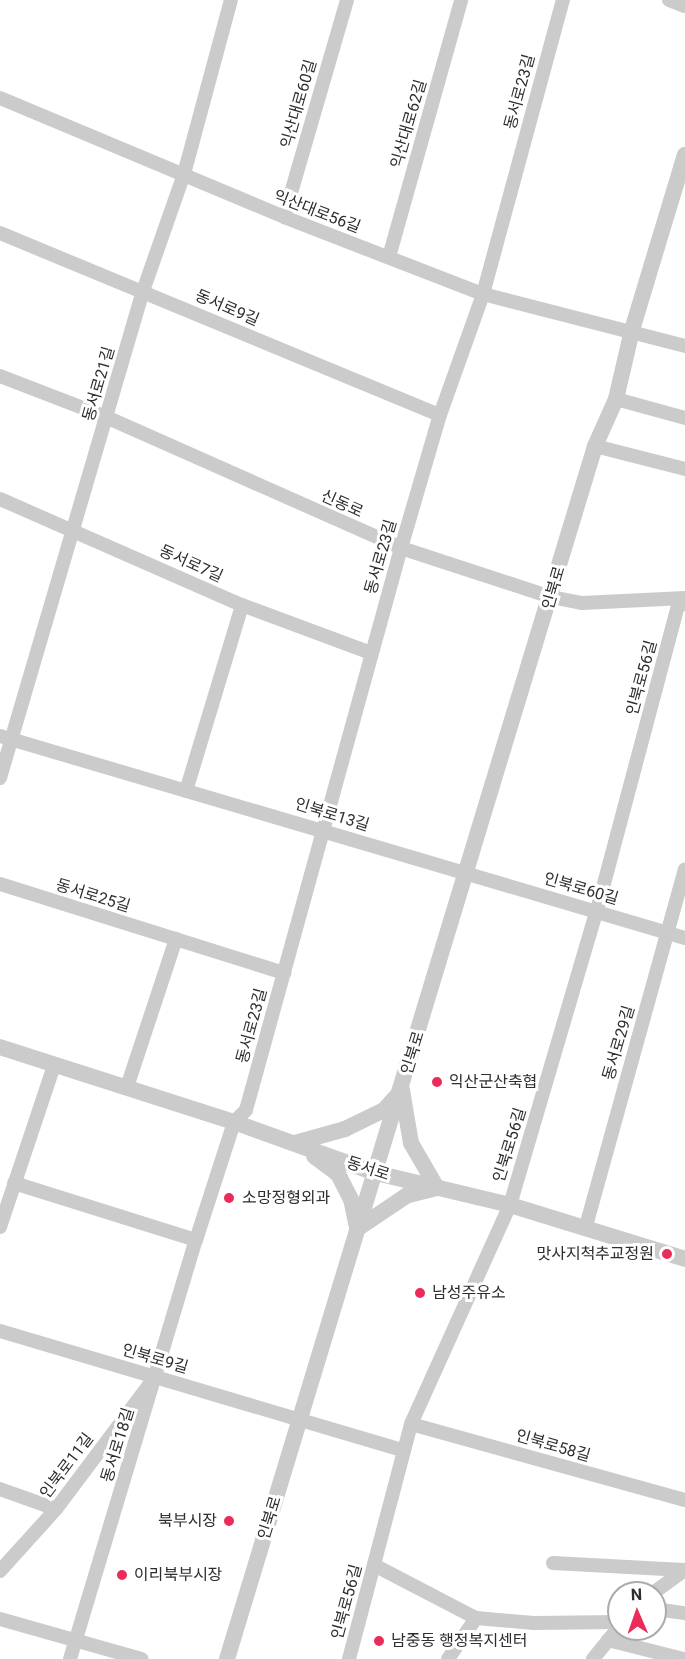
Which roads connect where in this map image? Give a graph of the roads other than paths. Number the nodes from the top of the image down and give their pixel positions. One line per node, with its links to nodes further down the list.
1 (231, 0): 9 (street, 동서로21길)
2 (346, 0): 10 (street, 익산대로60길)
3 (461, 0): 12 (street, 익산대로62길)
4 (563, 0): 14 (street, 동서로23길)
5 (669, 0): 6 (street)
6 (685, 6)
7 (0, 98): 9 (street, 익산대로56길)
8 (685, 155): 15 (street, 인북로)
9 (184, 174): 10 (street, 익산대로56길); 13 (street, 동서로21길)
10 (284, 217): 12 (street, 익산대로56길)
11 (0, 233): 13 (street, 동서로9길)
12 (389, 257): 14 (street, 익산대로56길)
13 (143, 291): 19 (street, 동서로9길); 20 (street, 동서로21길)
14 (483, 294): 15 (street, 익산대로56길); 19 (street, 동서로23길)
15 (632, 330): 16 (street); 18 (street, 인북로)
16 (685, 346)
17 (0, 376): 20 (street, 신동로)
18 (616, 399): 21 (street); 22 (street, 인북로)
19 (440, 415): 26 (street, 동서로23길)
20 (106, 417): 25 (street, 동서로21길); 26 (street, 신동로)
21 (685, 418)
22 (595, 446): 23 (street); 27 (street, 인북로)
23 (685, 469)
24 (0, 499): 25 (street, 동서로7길)
25 (73, 530): 29 (street, 동서로7길); 31 (street, 동서로21길)
26 (401, 548): 27 (street, 신동로); 30 (street, 동서로23길)
27 (551, 597): 28 (street, 신동로); 36 (street, 인북로)
28 (683, 601): 38 (street, 인북로56길)
29 (242, 605): 30 (street, 동서로7길); 33 (street)
30 (371, 653): 34 (street, 동서로23길)
31 (6, 738): 32 (street, 동서로21길); 33 (street, 인북로13길)
32 (0, 778)
33 (186, 791): 34 (street, 인북로13길)
34 (323, 829): 36 (street, 인북로13길); 42 (street, 동서로23길)
35 (685, 869): 39 (street, 동서로29길)
36 (467, 875): 38 (street, 인북로60길); 46 (street, 인북로)
37 (0, 884): 40 (street, 동서로25길)
38 (597, 910): 39 (street, 인북로60길); 52 (street, 인북로56길)
39 (667, 933): 41 (street, 인북로60길); 53 (street, 동서로29길)
40 (176, 939): 42 (street, 동서로25길); 45 (street)
41 (685, 939)
42 (284, 973): 47 (street, 동서로23길)
43 (0, 1047): 44 (street, 동서로)
44 (54, 1066): 45 (street, 동서로); 50 (street)
45 (127, 1088): 47 (street, 동서로)
46 (402, 1090): 48 (street); 49 (street, 인북로); 51 (street)
47 (234, 1122): 48 (street, 동서로); 56 (street, 동서로18길)
48 (294, 1143): 49 (street, 동서로); 55 (street)
49 (376, 1173): 51 (street, 동서로); 55 (street, 인북로)
50 (14, 1183): 54 (street); 56 (street)
51 (437, 1188): 52 (street, 동서로); 55 (street)
52 (510, 1205): 53 (street, 동서로); 61 (street, 인북로56길)
53 (586, 1226): 57 (street, 동서로)
54 (0, 1227)
55 (357, 1229): 60 (street, 인북로)
56 (196, 1240): 59 (street, 동서로18길)
57 (685, 1259)
58 (0, 1331): 59 (street, 인북로9길)
59 (156, 1376): 60 (street, 인북로9길); 65 (street, 인북로11길); 78 (street, 동서로18길)
60 (301, 1417): 62 (street); 81 (street, 인북로)
61 (411, 1424): 62 (street, 인북로56길); 64 (street, 인북로58길)
62 (404, 1451): 67 (street, 인북로56길)
63 (0, 1489): 65 (street)
64 (685, 1500)
65 (56, 1509): 69 (street, 인북로11길)
66 (553, 1563): 68 (street)
67 (374, 1564): 73 (street); 82 (street, 인북로56길)
68 (685, 1570): 70 (street)
69 (0, 1571)
70 (667, 1583)
71 (667, 1611): 72 (street)
72 (685, 1613)
73 (476, 1618): 75 (street); 83 (street)
74 (0, 1619): 78 (street)
75 (607, 1622)
76 (607, 1641): 84 (street)
77 (612, 1641): 85 (street)
78 (75, 1643): 79 (street, 동서로18길); 80 (street)
79 (70, 1659)
80 (141, 1659)
81 (227, 1659)
82 (349, 1659)
83 (448, 1659)
84 (593, 1659)
85 (683, 1659)

